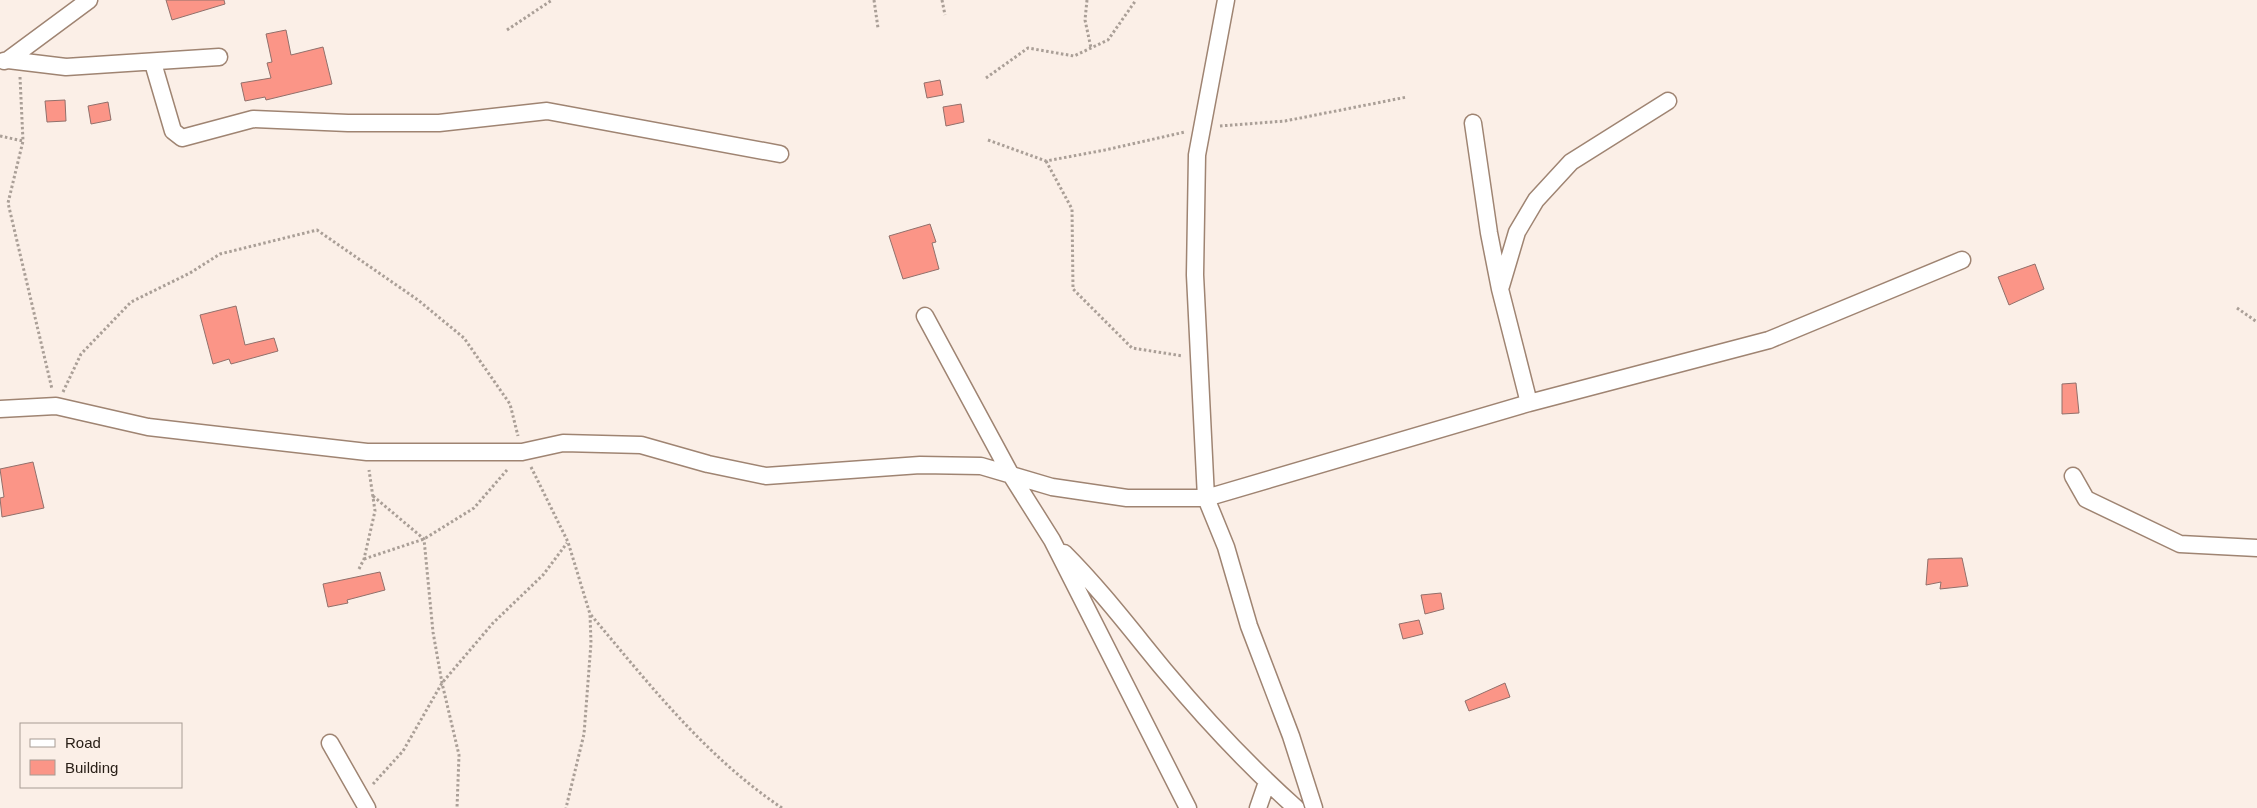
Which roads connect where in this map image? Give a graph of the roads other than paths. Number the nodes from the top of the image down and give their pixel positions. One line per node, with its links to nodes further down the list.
1 (89, 0): 4 (street)
2 (1226, 0): 16 (street)
3 (218, 57): 5 (street)
4 (9, 61): 5 (street)
5 (153, 62): 8 (street)
6 (1668, 101): 10 (street)
7 (1473, 123): 10 (street)
8 (780, 154)
9 (1962, 260): 12 (street)
10 (1500, 289): 12 (street)
11 (925, 316): 14 (street)
12 (1529, 403): 16 (street)
13 (0, 409): 14 (street)
14 (1011, 475): 16 (street); 17 (street)
15 (2073, 476): 18 (street)
16 (1206, 498): 25 (street)
17 (1052, 540): 20 (street); 22 (street)
18 (2257, 548)
19 (330, 743): 21 (street)
20 (1266, 782): 23 (street); 24 (street)
21 (364, 802)
22 (1188, 808)
23 (1258, 808)
24 (1296, 808)
25 (1314, 808)

